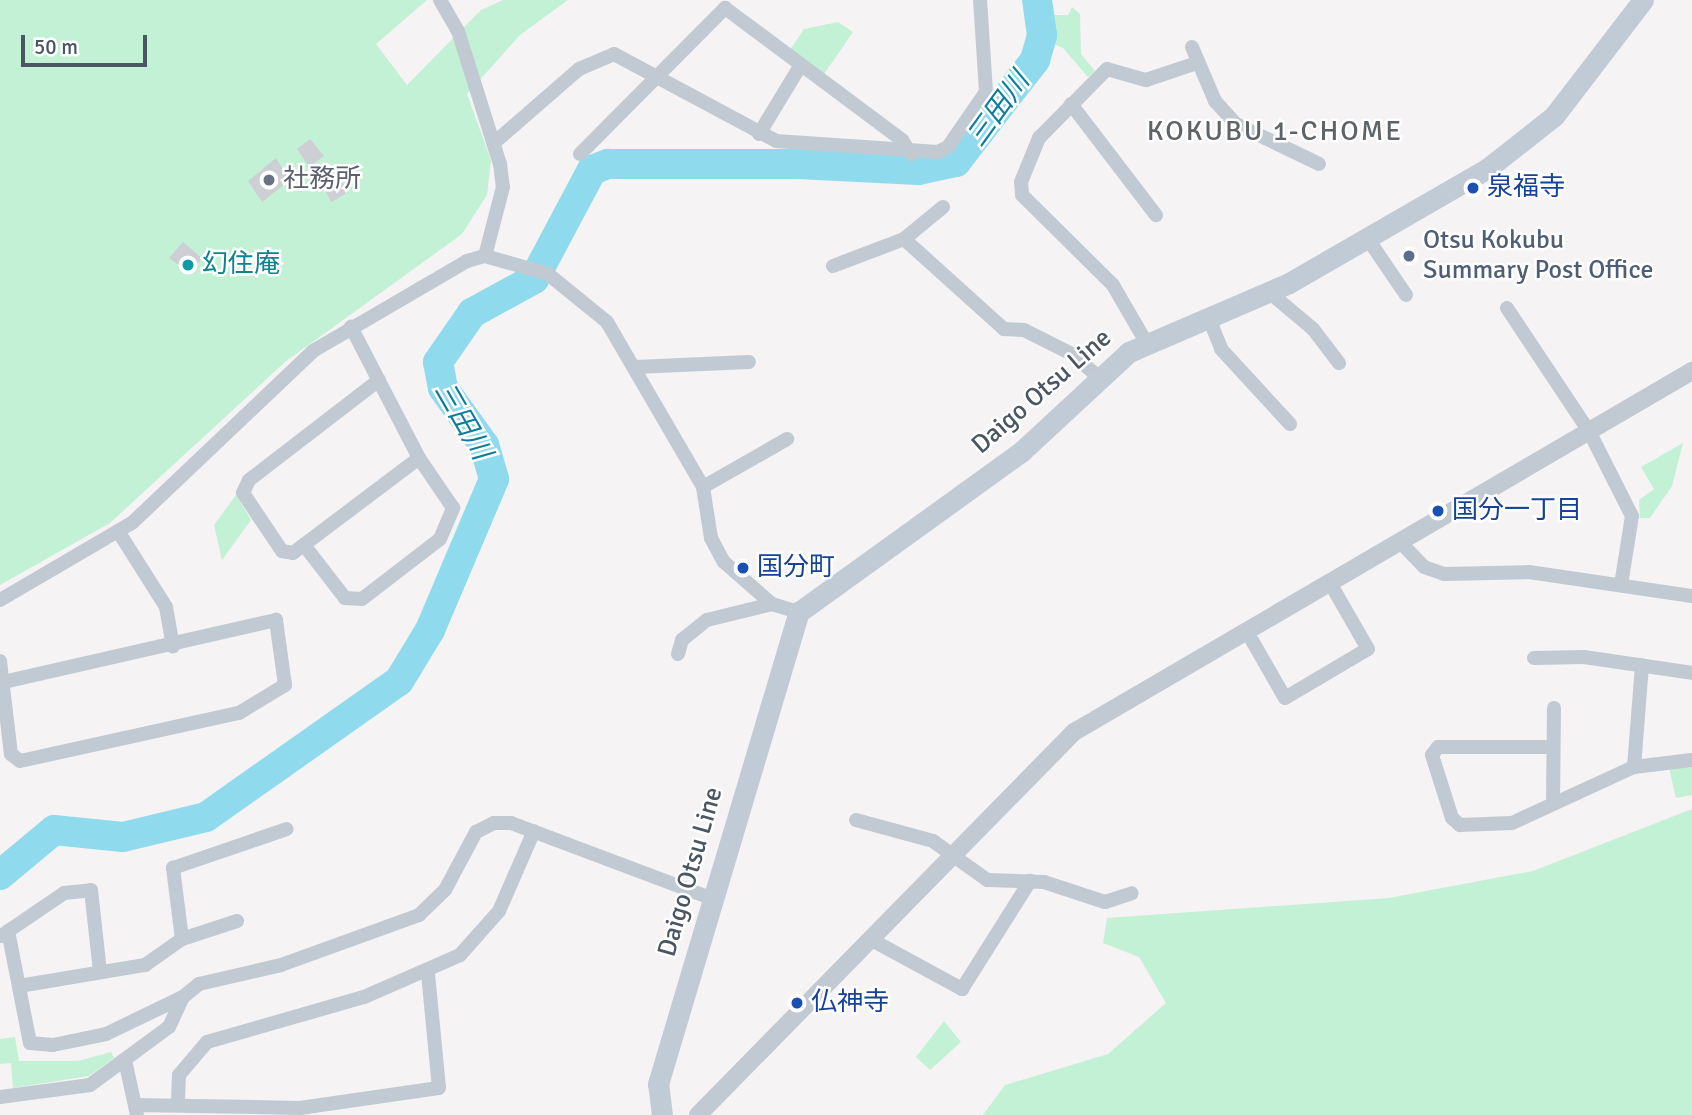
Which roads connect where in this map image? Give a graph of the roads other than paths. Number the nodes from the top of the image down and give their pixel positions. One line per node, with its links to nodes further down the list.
1 (980, 0): 12 (street)
2 (1643, 0): 17 (main road, Daigo Otsu Line)
3 (443, 1): 10 (street)
4 (1192, 47): 5 (street)
5 (1197, 63): 8 (street); 13 (street)
6 (799, 68): 7 (street); 9 (street); 12 (street)
7 (655, 73): 9 (street); 10 (street); 11 (street)
8 (1070, 104): 15 (street); 25 (street)
9 (760, 134): 12 (street)
10 (495, 142): 18 (street)
11 (580, 155)
12 (911, 155)
13 (1319, 164)
14 (943, 207): 16 (street)
15 (1156, 215)
16 (904, 239): 19 (street); 30 (street)
17 (1370, 242): 20 (main road, Daigo Otsu Line); 21 (street)
18 (485, 257): 24 (street); 28 (street)
19 (833, 266)
20 (1269, 292): 23 (main road, Daigo Otsu Line); 27 (street)
21 (1406, 295)
22 (1507, 308): 33 (street)
23 (1208, 316): 25 (main road, Daigo Otsu Line); 32 (street)
24 (351, 327): 31 (street); 37 (street)
25 (1146, 342): 30 (main road, Daigo Otsu Line)
26 (749, 362): 28 (street)
27 (1339, 363)
28 (635, 366): 36 (street)
29 (1692, 370): 33 (street)
30 (1098, 377): 45 (main road, Daigo Otsu Line)
31 (379, 380): 35 (street); 39 (street)
32 (1290, 424)
33 (1590, 433): 38 (street); 41 (street)
34 (787, 439): 36 (street)
35 (419, 458): 39 (street); 39 (street)
36 (702, 487): 44 (street)
37 (118, 531): 43 (street); 47 (street)
38 (1401, 543): 40 (street); 41 (street)
39 (304, 545)
40 (1330, 583): 46 (street); 46 (street)
41 (1621, 585): 42 (street)
42 (1692, 596)
43 (0, 600)
44 (772, 604): 45 (street); 48 (street)
45 (799, 612): 66 (main road, Daigo Otsu Line)
46 (1246, 630): 63 (street)
47 (173, 646): 53 (street); 55 (street)
48 (678, 654)
49 (1534, 658): 51 (street)
50 (0, 661): 53 (street)
51 (1642, 666): 52 (street); 58 (street)
52 (1692, 673)
53 (4, 682): 55 (street)
54 (1555, 708): 56 (street)
55 (4, 719)
56 (1553, 747): 59 (street); 59 (street)
57 (1692, 760): 58 (street)
58 (1634, 767): 59 (street)
59 (1553, 803)
60 (856, 820): 63 (street)
61 (286, 829): 69 (street)
62 (534, 831): 66 (street); 72 (street); 74 (street)
63 (952, 856): 64 (street); 70 (street)
64 (1030, 881): 65 (street); 70 (street)
65 (1132, 893)
66 (713, 898): 79 (main road, Daigo Otsu Line)
67 (237, 921): 69 (street)
68 (4, 934): 71 (street); 73 (street)
69 (183, 939): 71 (street)
70 (870, 939): 80 (street)
71 (100, 971): 73 (street)
72 (428, 974): 77 (street); 77 (street)
73 (19, 986): 74 (street)
74 (183, 997): 75 (street)
75 (125, 1060): 76 (street); 78 (street)
76 (0, 1097)
77 (178, 1102): 78 (street)
78 (136, 1110)
79 (662, 1115)
80 (698, 1115)

